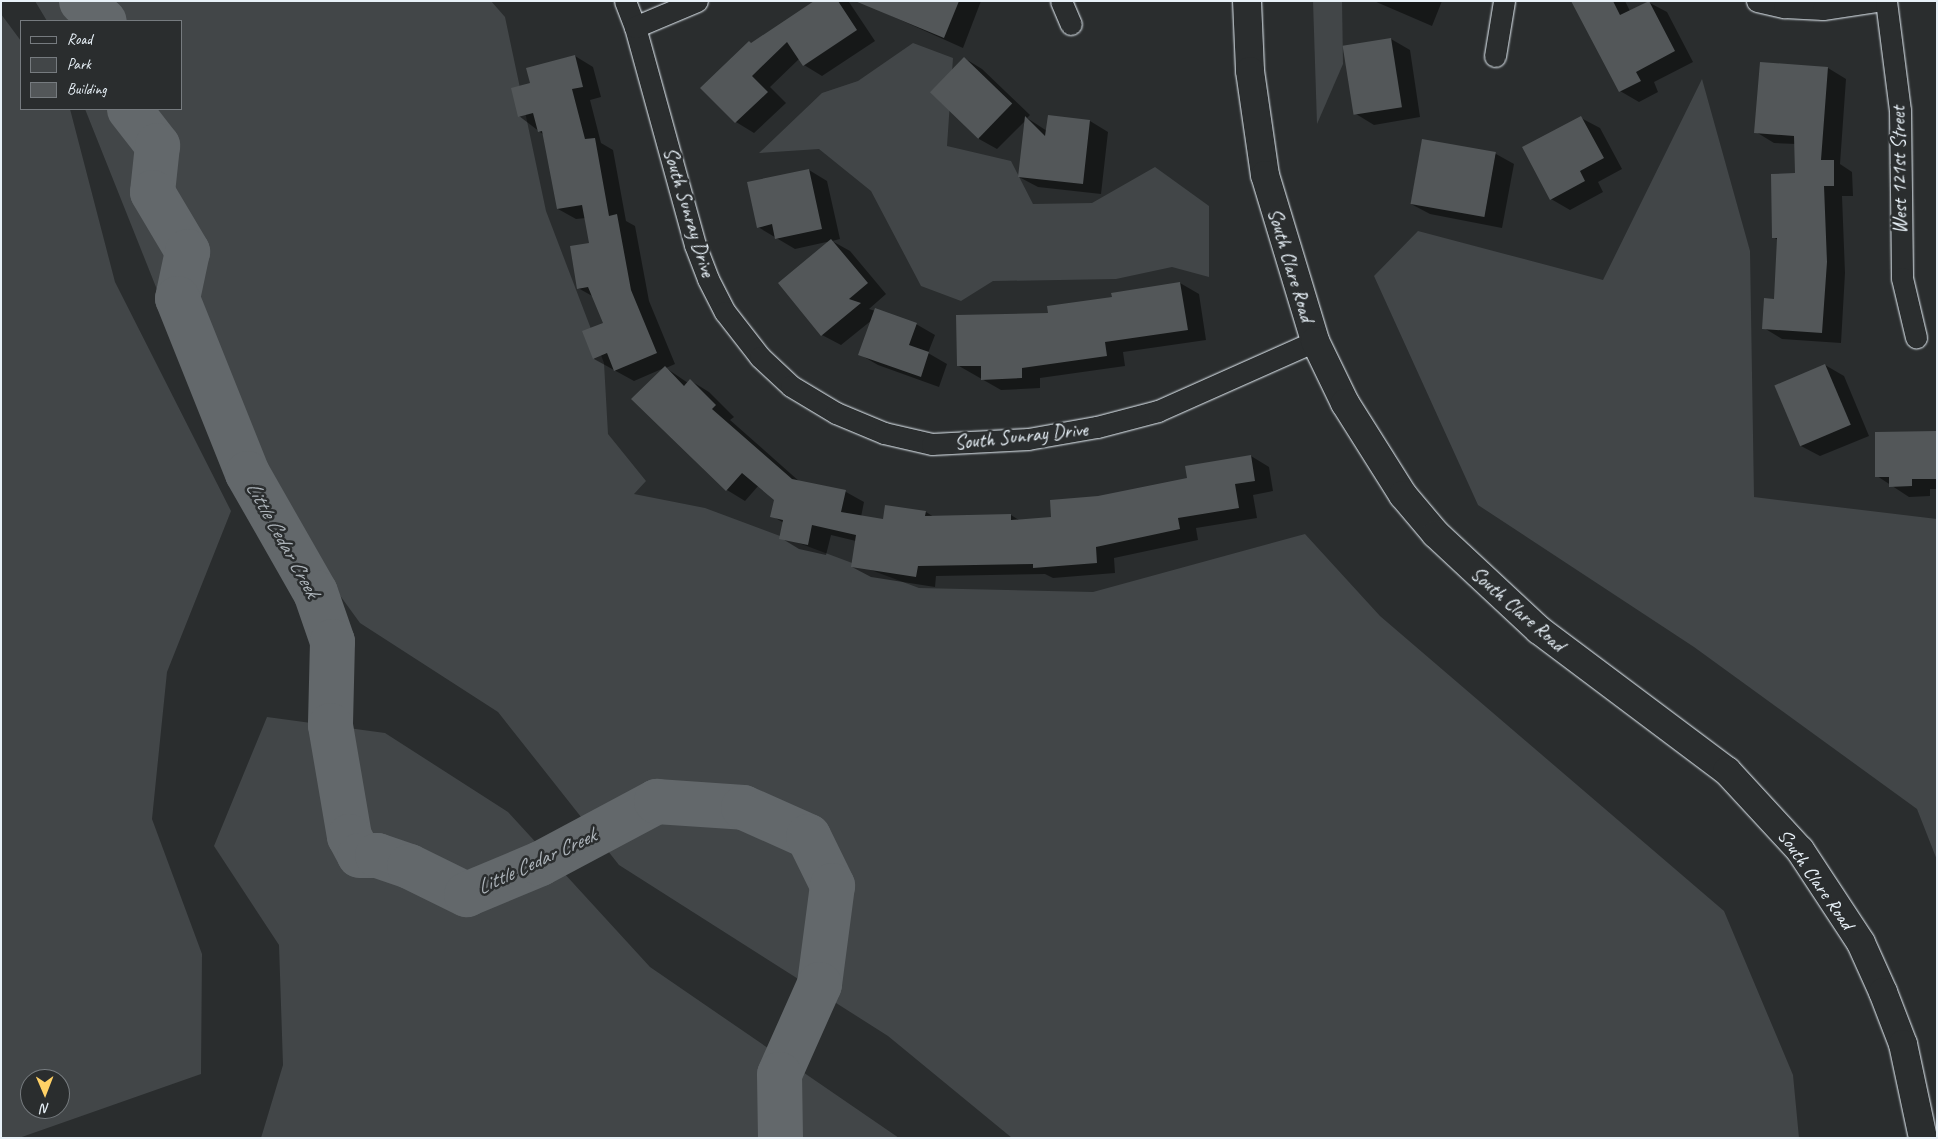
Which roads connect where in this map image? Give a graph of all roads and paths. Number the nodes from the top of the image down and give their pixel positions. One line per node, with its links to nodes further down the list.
1 (624, 1): 10 (street, South Sunray Drive)
2 (697, 1): 10 (street)
3 (1061, 1): 9 (street)
4 (1247, 1): 13 (street, South Clare Road)
5 (1504, 1): 11 (street)
6 (1757, 1): 7 (street)
7 (1877, 1)
8 (1886, 1): 12 (street, West 121st Street)
9 (1071, 24)
10 (635, 27): 13 (street, South Sunray Drive)
11 (1495, 56)
12 (1916, 337)
13 (1315, 342): 14 (street, South Clare Road)
14 (1923, 1138)

